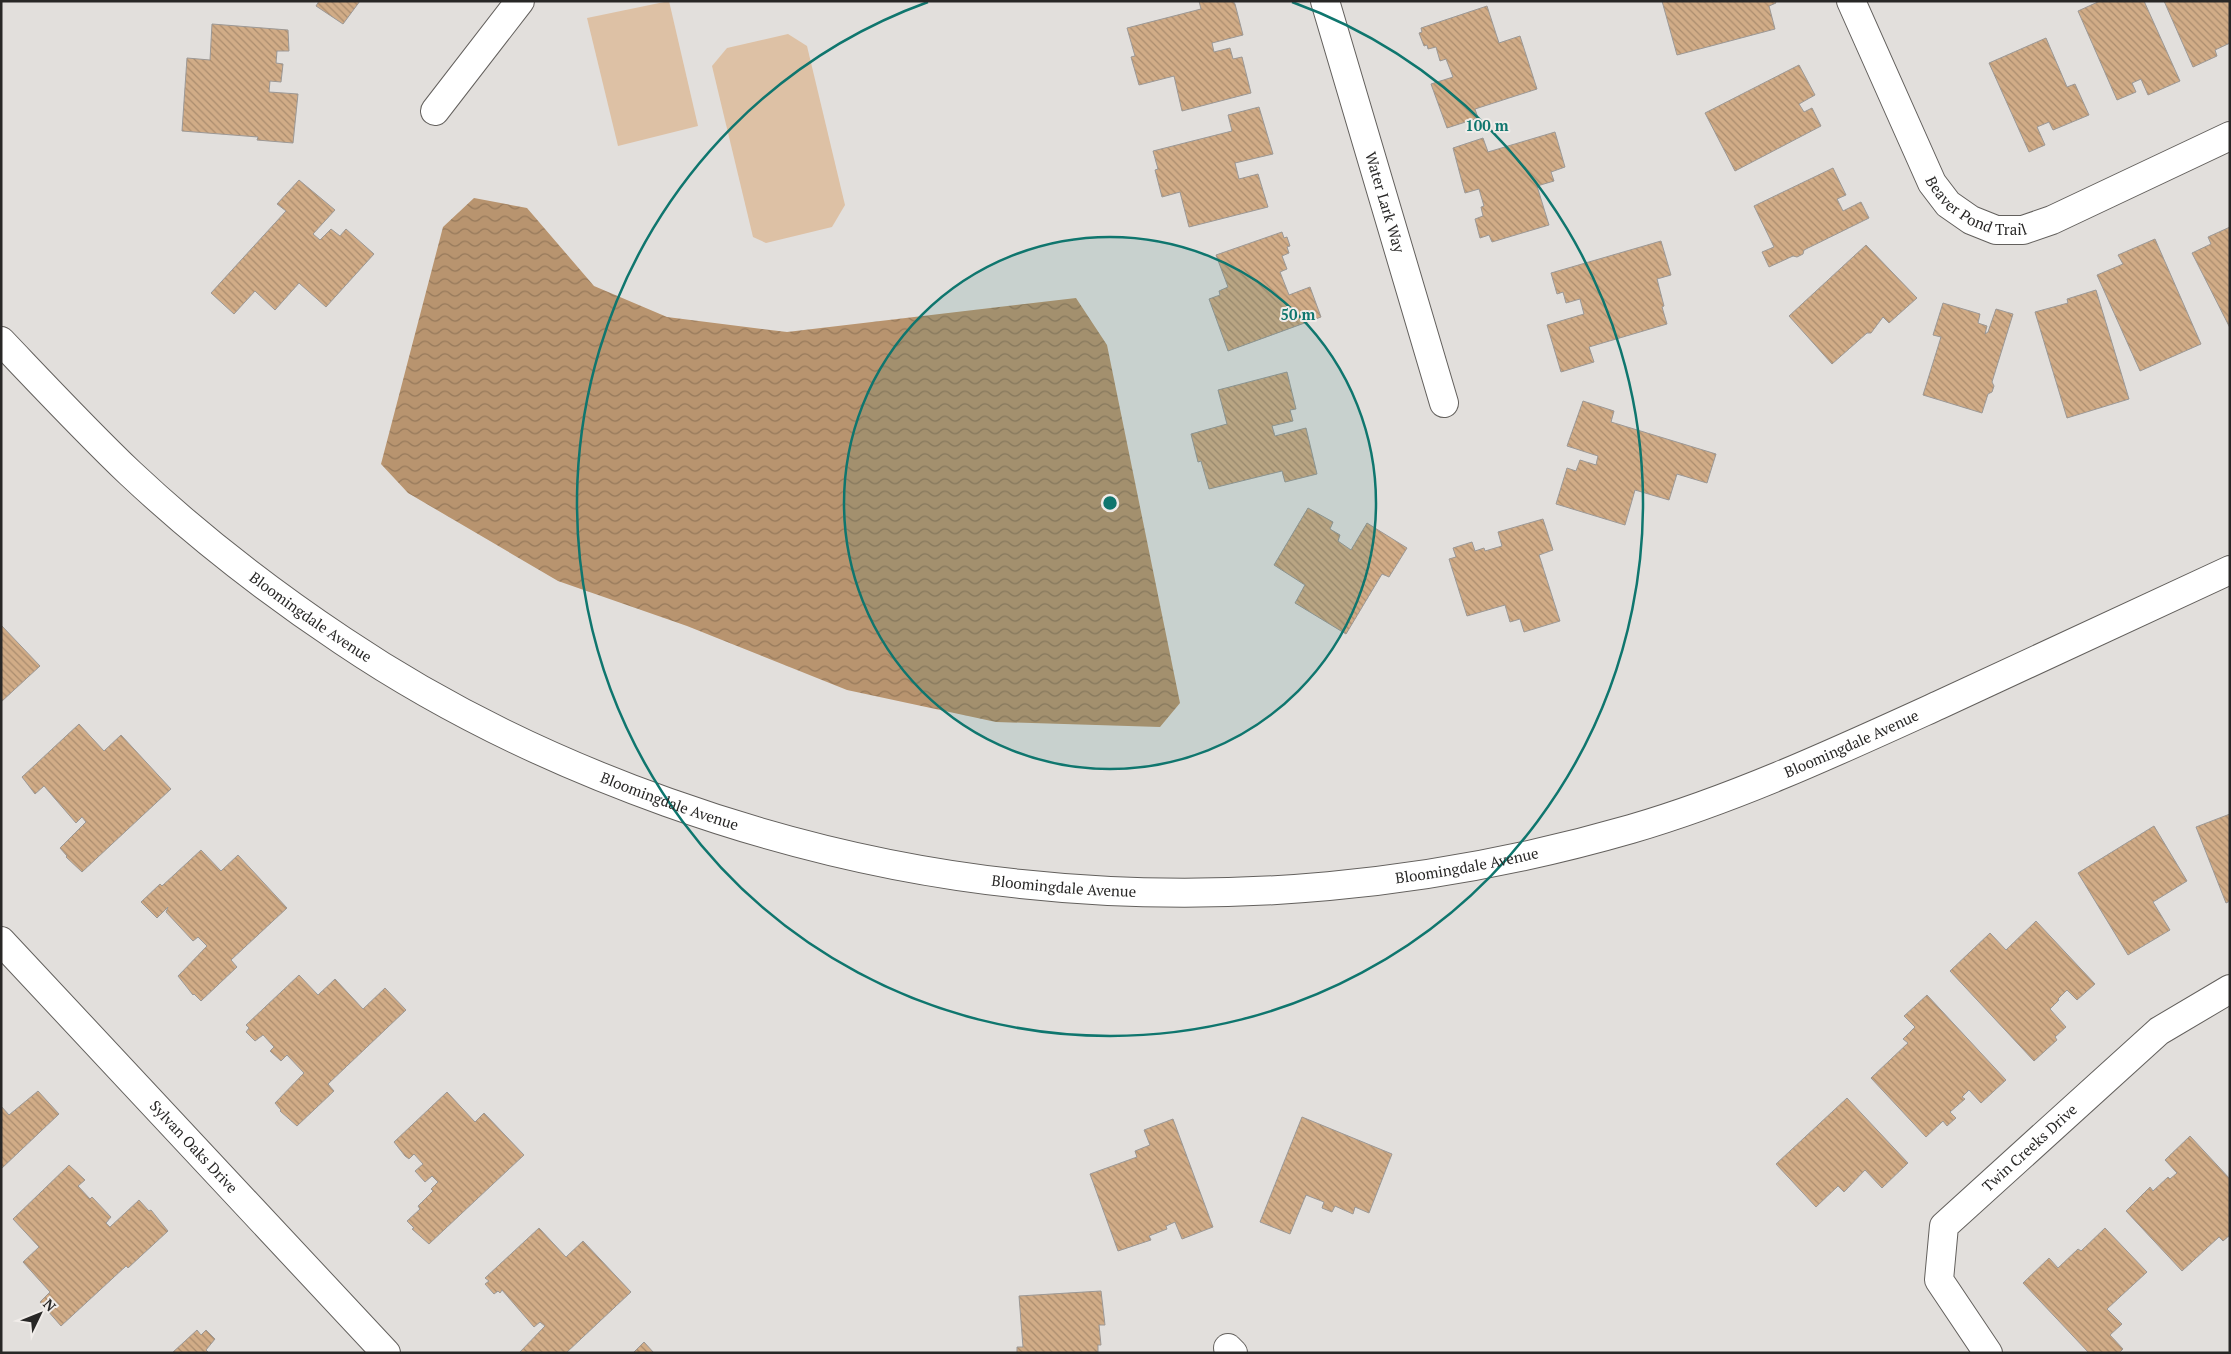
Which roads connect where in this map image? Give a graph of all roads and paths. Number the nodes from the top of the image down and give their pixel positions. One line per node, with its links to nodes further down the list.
1 (520, 1): 4 (street)
2 (1325, 1): 7 (street, Water Lark Way)
3 (1851, 1): 5 (street, Beaver Pond Trail)
4 (435, 111)
5 (2230, 136)
6 (1, 341): 8 (street, Bloomingdale Avenue)
7 (1444, 403)
8 (2230, 570)
9 (1, 941): 11 (street, Sylvan Oaks Drive)
10 (2230, 988): 12 (street, Twin Creeks Drive)
11 (386, 1353)
12 (1988, 1353)

